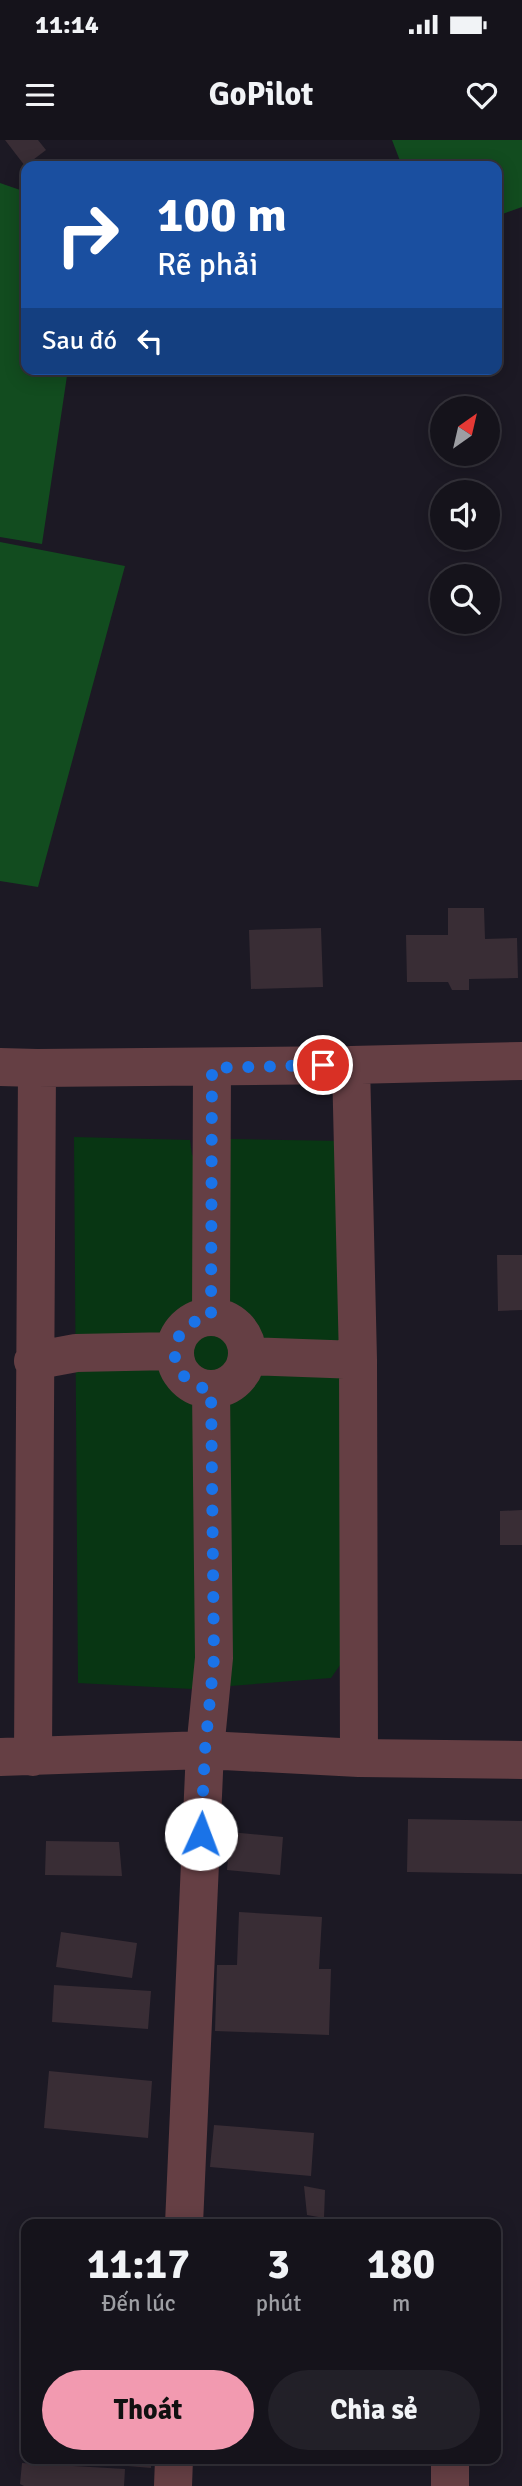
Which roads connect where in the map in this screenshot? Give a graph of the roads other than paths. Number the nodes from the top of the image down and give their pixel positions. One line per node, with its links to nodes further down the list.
1 (522, 1061): 2 (street)
2 (351, 1065): 4 (street); 8 (street)
3 (19, 1068): 4 (street); 9 (street)
4 (212, 1068): 5 (street)
5 (211, 1317): 6 (street); 7 (street)
6 (174, 1351): 9 (street); 10 (street)
7 (248, 1356): 8 (street); 10 (street)
8 (358, 1360): 13 (street)
9 (33, 1361): 12 (street)
10 (211, 1390): 11 (street)
11 (205, 1750): 12 (street); 13 (street); 15 (street)
12 (16, 1757)
13 (359, 1758): 14 (street)
14 (522, 1760)
15 (184, 2219)
16 (174, 2464): 18 (street)
17 (450, 2464): 19 (street)
18 (173, 2486)
19 (450, 2486)

